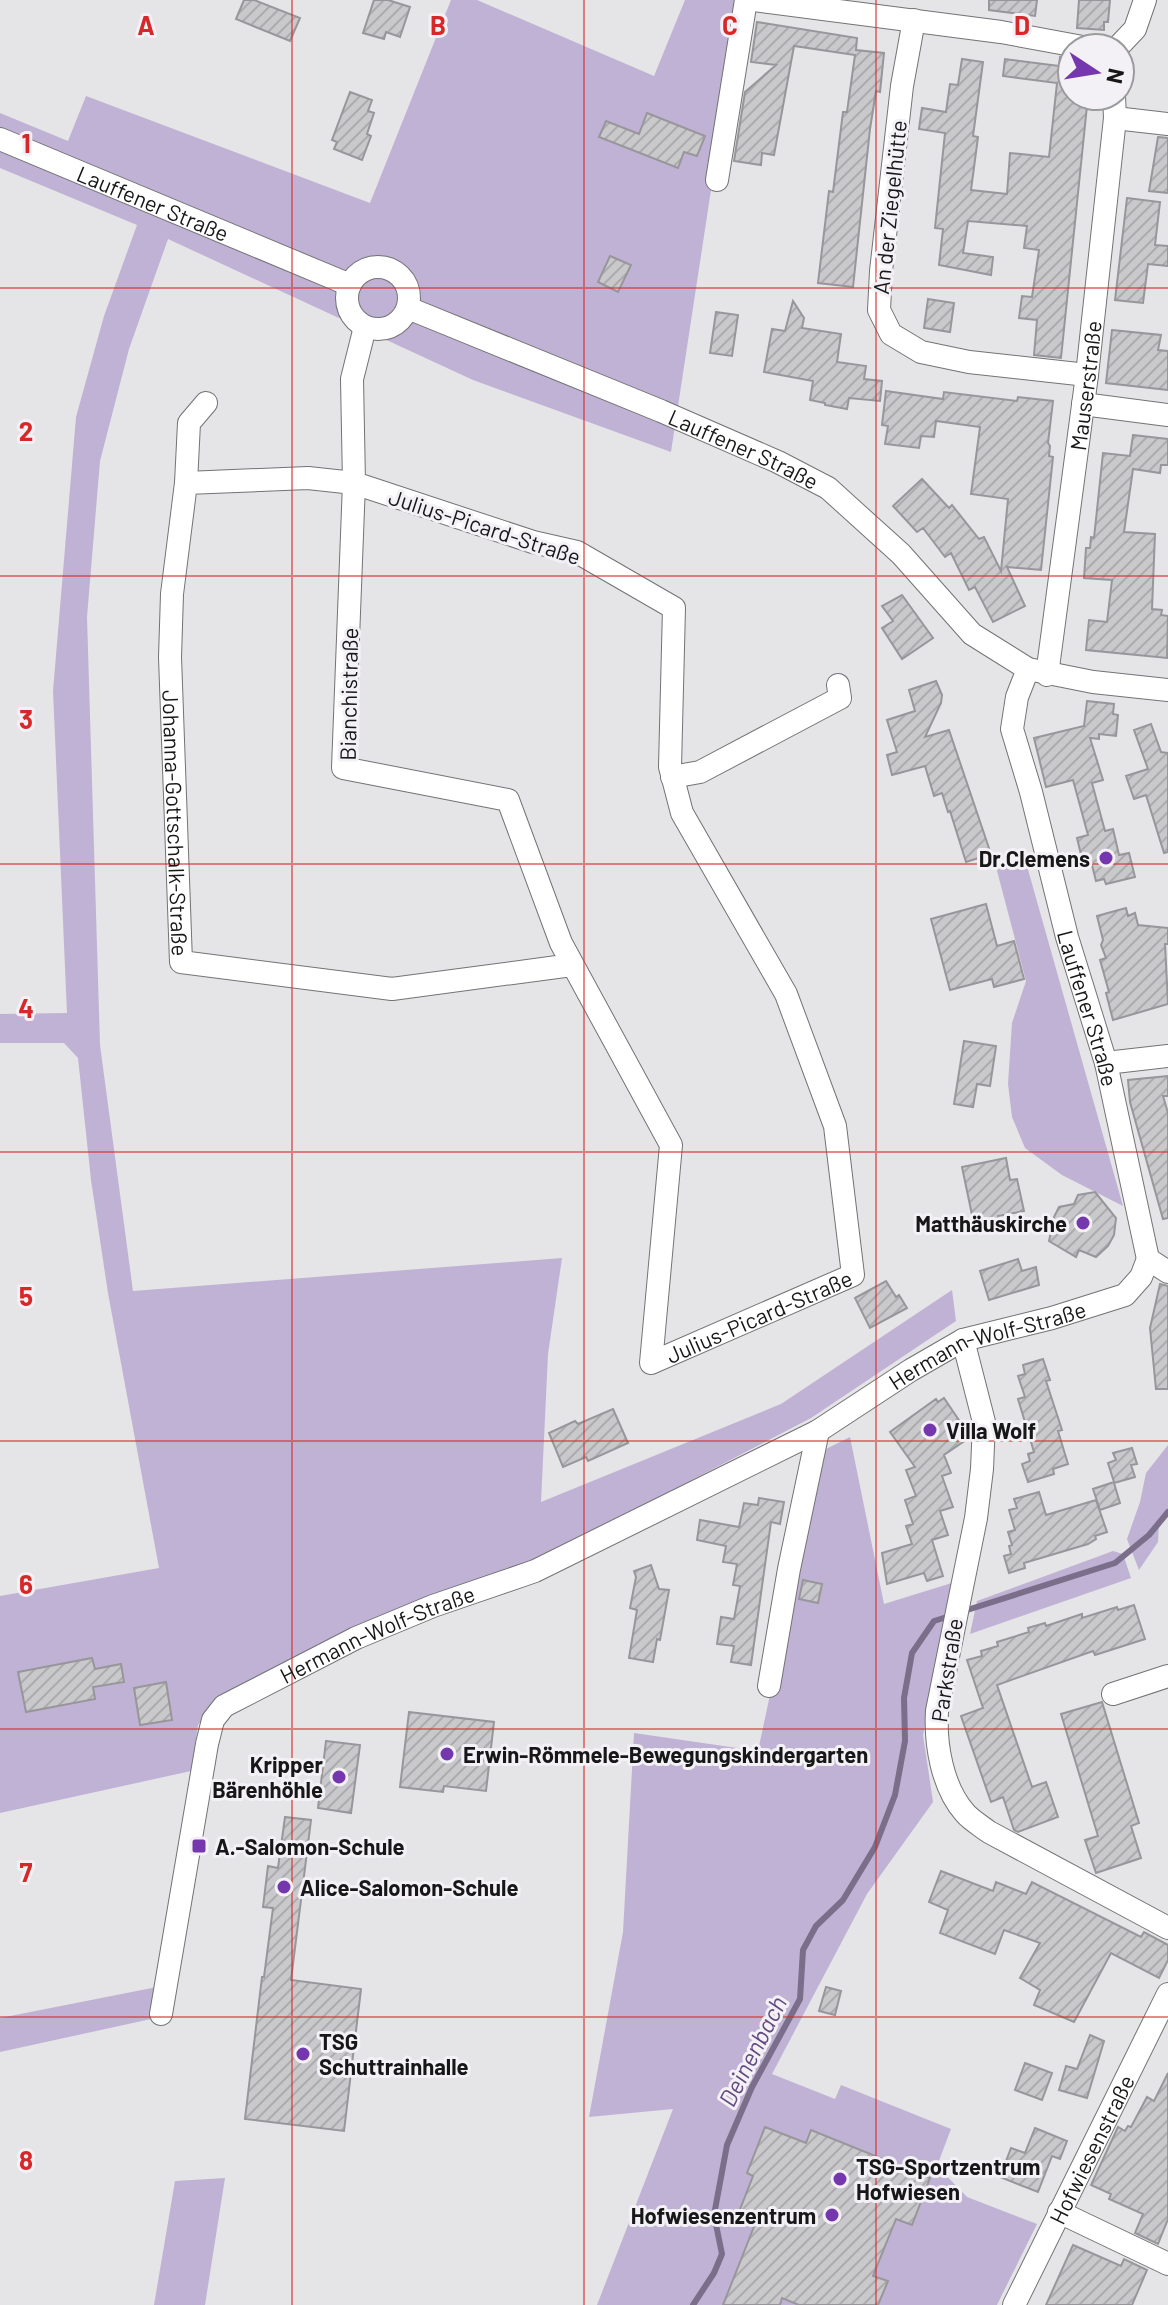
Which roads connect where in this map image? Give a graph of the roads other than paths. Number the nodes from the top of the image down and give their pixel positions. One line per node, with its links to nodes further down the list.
1 (746, 0): 12 (street)
2 (754, 0): 4 (street)
3 (1145, 0): 6 (street)
4 (854, 6): 5 (street)
5 (914, 20): 7 (street); 16 (street, An der Ziegelhütte)
6 (1132, 32)
7 (1056, 42)
8 (1114, 112): 16 (street, Mauserstraße)
9 (1131, 112): 10 (street)
10 (1168, 124)
11 (0, 139): 13 (street, Lauffener Straße)
12 (718, 178)
13 (350, 285): 14 (street); 15 (street)
14 (408, 308): 15 (street); 22 (street, Lauffener Straße)
15 (365, 327): 21 (street, Bianchistraße)
16 (1087, 375): 18 (street, Mauserstraße)
17 (206, 403): 20 (street, Johanna-Gottschalk-Straße)
18 (1083, 404): 19 (street); 22 (street, Mauserstraße)
19 (1168, 415)
20 (186, 483): 21 (street); 26 (street, Johanna-Gottschalk-Straße)
21 (354, 483): 25 (street, Julius-Picard-Straße); 26 (street, Bianchistraße)
22 (1038, 672): 24 (street); 28 (street, Lauffener Straße)
23 (838, 685): 25 (street)
24 (1168, 690)
25 (672, 777): 26 (street, Julius-Picard-Straße)
26 (572, 965)
27 (1168, 1056): 28 (street)
28 (1106, 1063): 29 (street, Lauffener Straße)
29 (1148, 1259): 30 (street); 31 (street, Hermann-Wolf-Straße)
30 (1168, 1272)
31 (963, 1340): 32 (street, Hermann-Wolf-Straße); 36 (street, Parkstraße)
32 (818, 1431): 34 (street); 38 (street, Hermann-Wolf-Straße)
33 (1168, 1676): 35 (street)
34 (769, 1686)
35 (1113, 1694)
36 (1168, 1928)
37 (1168, 1994): 39 (street, Hofwiesenstraße)
38 (161, 2014)
39 (1059, 2212): 40 (street); 41 (street, Hofwiesenstraße)
40 (1168, 2264)
41 (1014, 2305)

